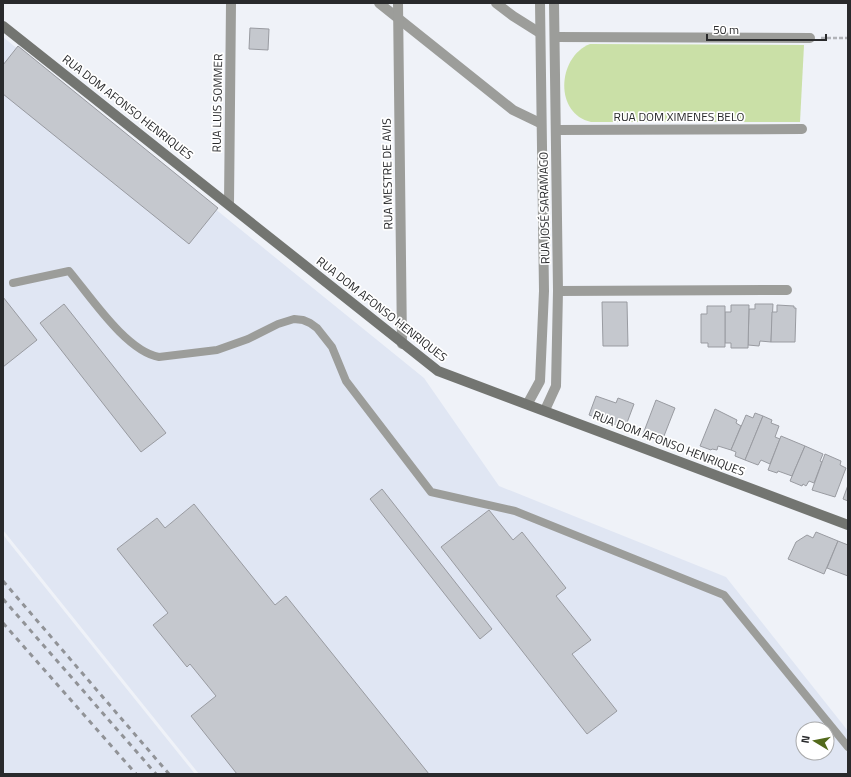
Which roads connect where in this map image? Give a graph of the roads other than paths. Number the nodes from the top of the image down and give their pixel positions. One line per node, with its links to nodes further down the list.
1 (231, 3): 15 (street, RUA LUIS SOMMER)
2 (379, 3): 7 (street)
3 (398, 3): 7 (street, RUA MESTRE DE AVIS)
4 (496, 3): 9 (street)
5 (540, 3): 9 (street, RUA JOSÉ SARAMAGO)
6 (554, 3): 10 (street, RUA JOSÉ SARAMAGO)
7 (398, 18): 12 (street); 20 (street, RUA MESTRE DE AVIS)
8 (3, 26): 15 (street, RUA DOM AFONSO HENRIQUES)
9 (540, 33): 10 (lane); 12 (street, RUA JOSÉ SARAMAGO)
10 (555, 38): 11 (street); 14 (street, RUA JOSÉ SARAMAGO)
11 (810, 38)
12 (540, 123): 14 (lane); 18 (street, RUA JOSÉ SARAMAGO)
13 (802, 129): 14 (street, RUA DOM XIMENES BELO)
14 (556, 130): 19 (street, RUA JOSÉ SARAMAGO)
15 (229, 203): 20 (street, RUA DOM AFONSO HENRIQUES)
16 (13, 284): 24 (lane)
17 (787, 290): 19 (street)
18 (544, 291): 19 (lane); 21 (street, RUA JOSÉ SARAMAGO)
19 (558, 291): 22 (street, RUA JOSÉ SARAMAGO)
20 (402, 344): 21 (street, RUA DOM AFONSO HENRIQUES)
21 (528, 403): 22 (street, RUA DOM AFONSO HENRIQUES)
22 (545, 410): 23 (street, RUA DOM AFONSO HENRIQUES)
23 (848, 525)
24 (848, 746)

